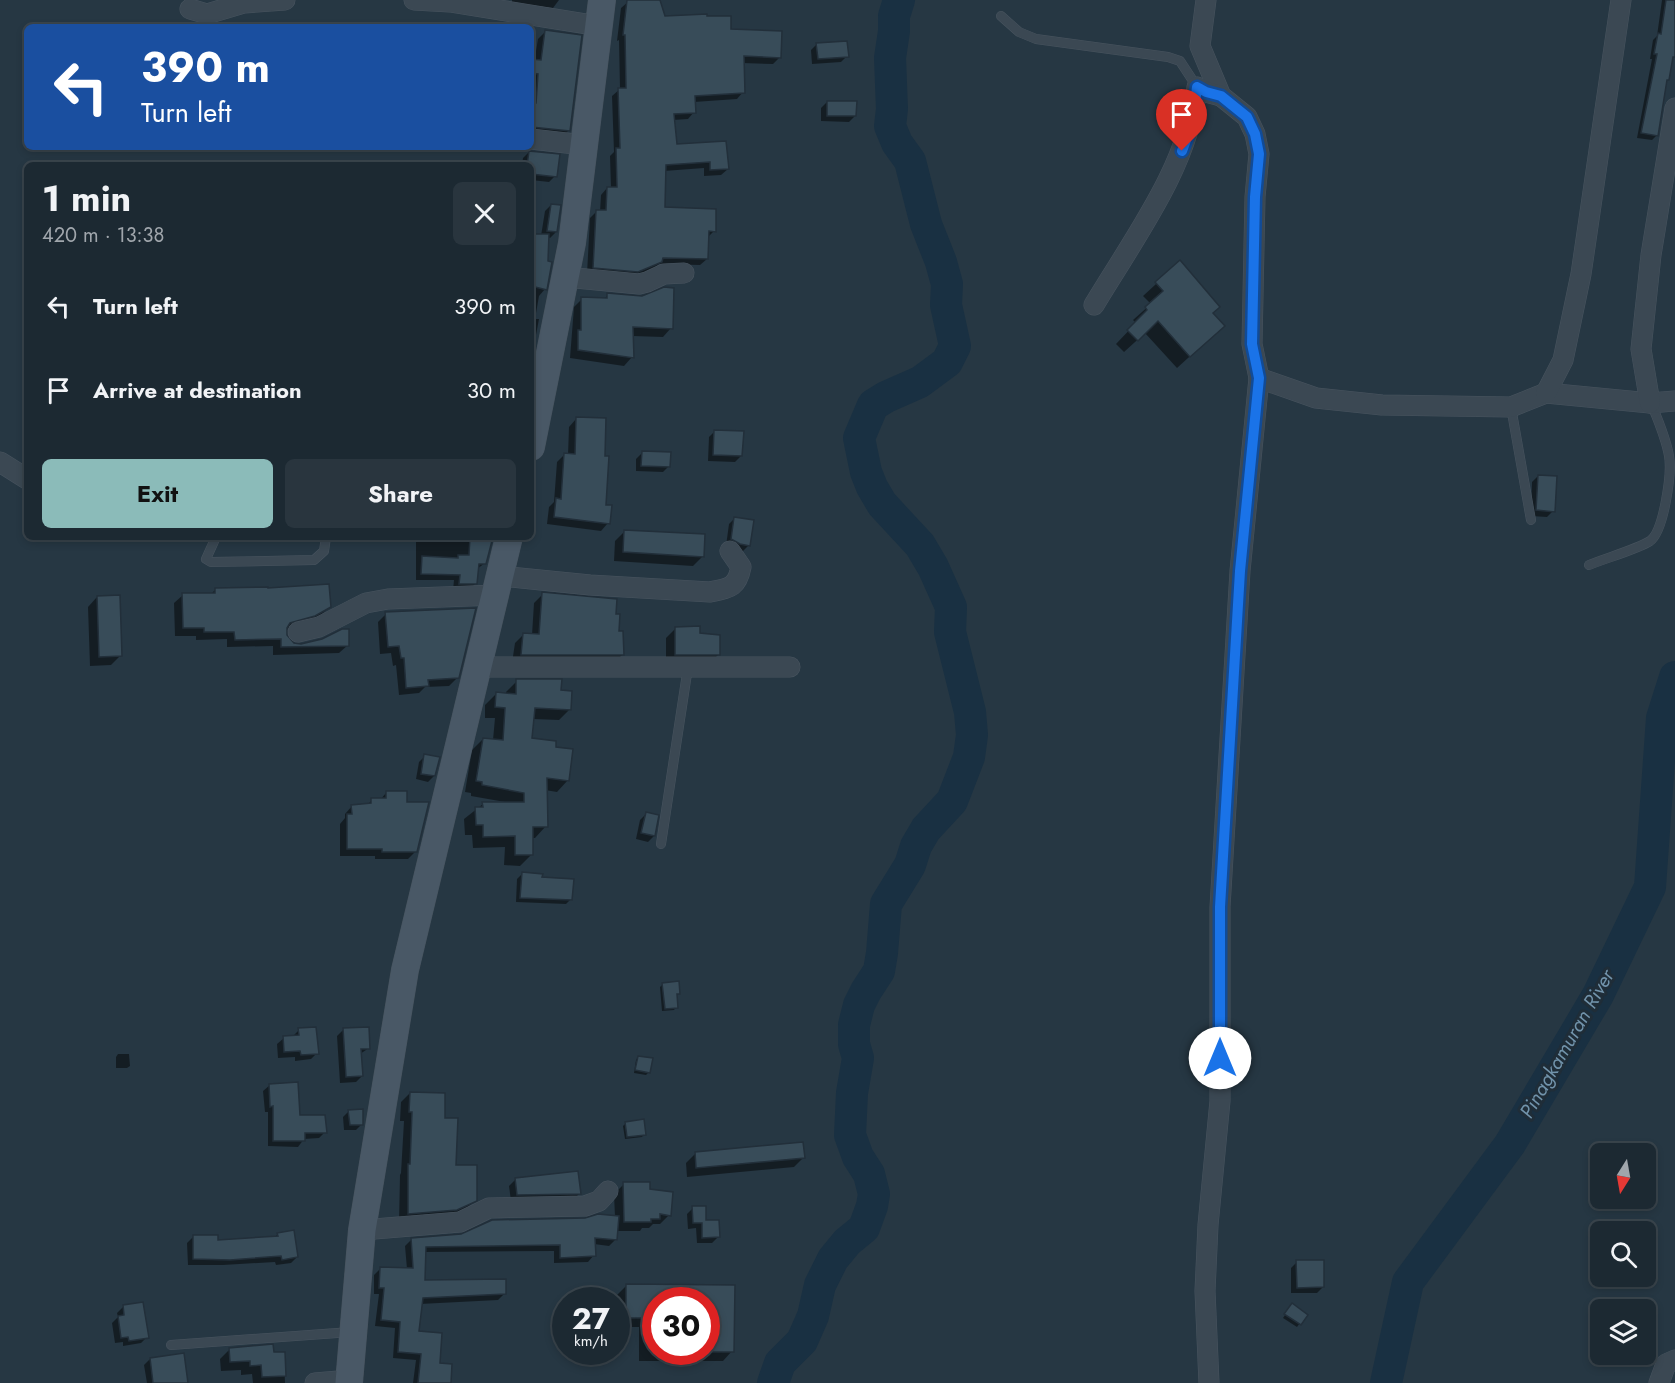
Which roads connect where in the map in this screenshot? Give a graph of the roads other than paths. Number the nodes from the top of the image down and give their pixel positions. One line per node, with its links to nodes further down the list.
1 (279, 0): 2 (street); 6 (street)
2 (285, 0)
3 (414, 0): 7 (street)
4 (1206, 0): 10 (street)
5 (1621, 0): 18 (street)
6 (190, 9)
7 (600, 13): 13 (street)
8 (1001, 16): 9 (lane)
9 (1197, 87): 10 (street); 16 (street)
10 (1221, 96): 17 (street)
11 (1675, 108): 20 (street)
12 (534, 139): 13 (street)
13 (584, 145): 15 (street)
14 (684, 273): 15 (street)
15 (565, 277): 22 (street)
16 (1094, 305)
17 (1259, 378): 21 (street); 44 (street)
18 (1546, 393): 20 (street); 21 (street)
19 (1675, 401): 20 (street)
20 (1650, 403): 30 (lane)
21 (1511, 407): 25 (lane)
22 (534, 432)
23 (0, 462): 24 (street)
24 (24, 477)
25 (1531, 520)
26 (215, 540): 27 (lane)
27 (326, 540)
28 (509, 540): 31 (street)
29 (730, 551): 31 (street)
30 (1589, 565)
31 (498, 585): 32 (street); 33 (street)
32 (297, 632)
33 (478, 667): 34 (street); 38 (street)
34 (688, 667): 35 (street); 36 (lane)
35 (790, 667)
36 (661, 844)
37 (608, 1191): 38 (street)
38 (362, 1230): 39 (street)
39 (355, 1331): 40 (lane); 42 (street)
40 (171, 1345)
41 (1675, 1360): 45 (street)
42 (350, 1382): 43 (street)
43 (315, 1383)
44 (1209, 1383)
45 (1659, 1383)

